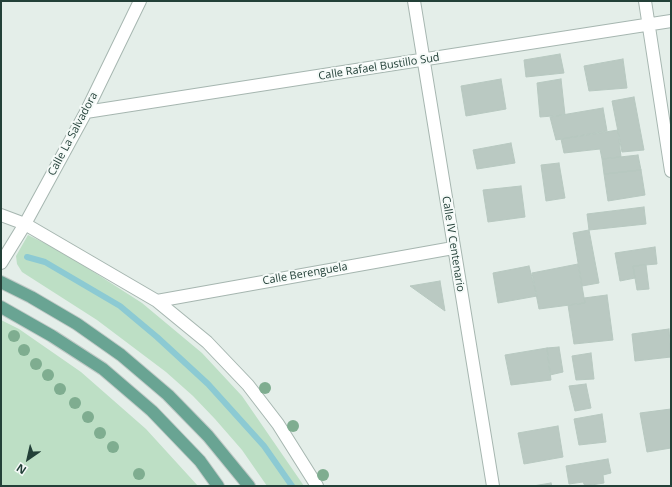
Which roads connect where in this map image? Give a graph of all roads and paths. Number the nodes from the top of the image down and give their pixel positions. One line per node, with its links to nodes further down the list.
1 (140, 1): 7 (street, Calle La Salvadora)
2 (414, 1): 6 (street, Calle IV Centenario)
3 (645, 1): 5 (street)
4 (671, 21): 5 (street, Calle Rafael Bustillo Sud)
5 (648, 24): 6 (street, Calle Rafael Bustillo Sud); 8 (street)
6 (424, 60): 7 (street, Calle Rafael Bustillo Sud); 11 (street, Calle IV Centenario)
7 (86, 112): 10 (street, Calle La Salvadora)
8 (671, 171)
9 (1, 215): 10 (street)
10 (25, 224): 12 (street, Calle La Salvadora); 14 (street)
11 (453, 248): 14 (street, Calle Berenguela); 19 (street, Calle IV Centenario)
12 (1, 263)
13 (1, 282): 17 (main road)
14 (157, 301): 18 (street)
15 (1, 307): 16 (main road)
16 (218, 486)
17 (250, 486)
18 (317, 486)
19 (493, 486)

